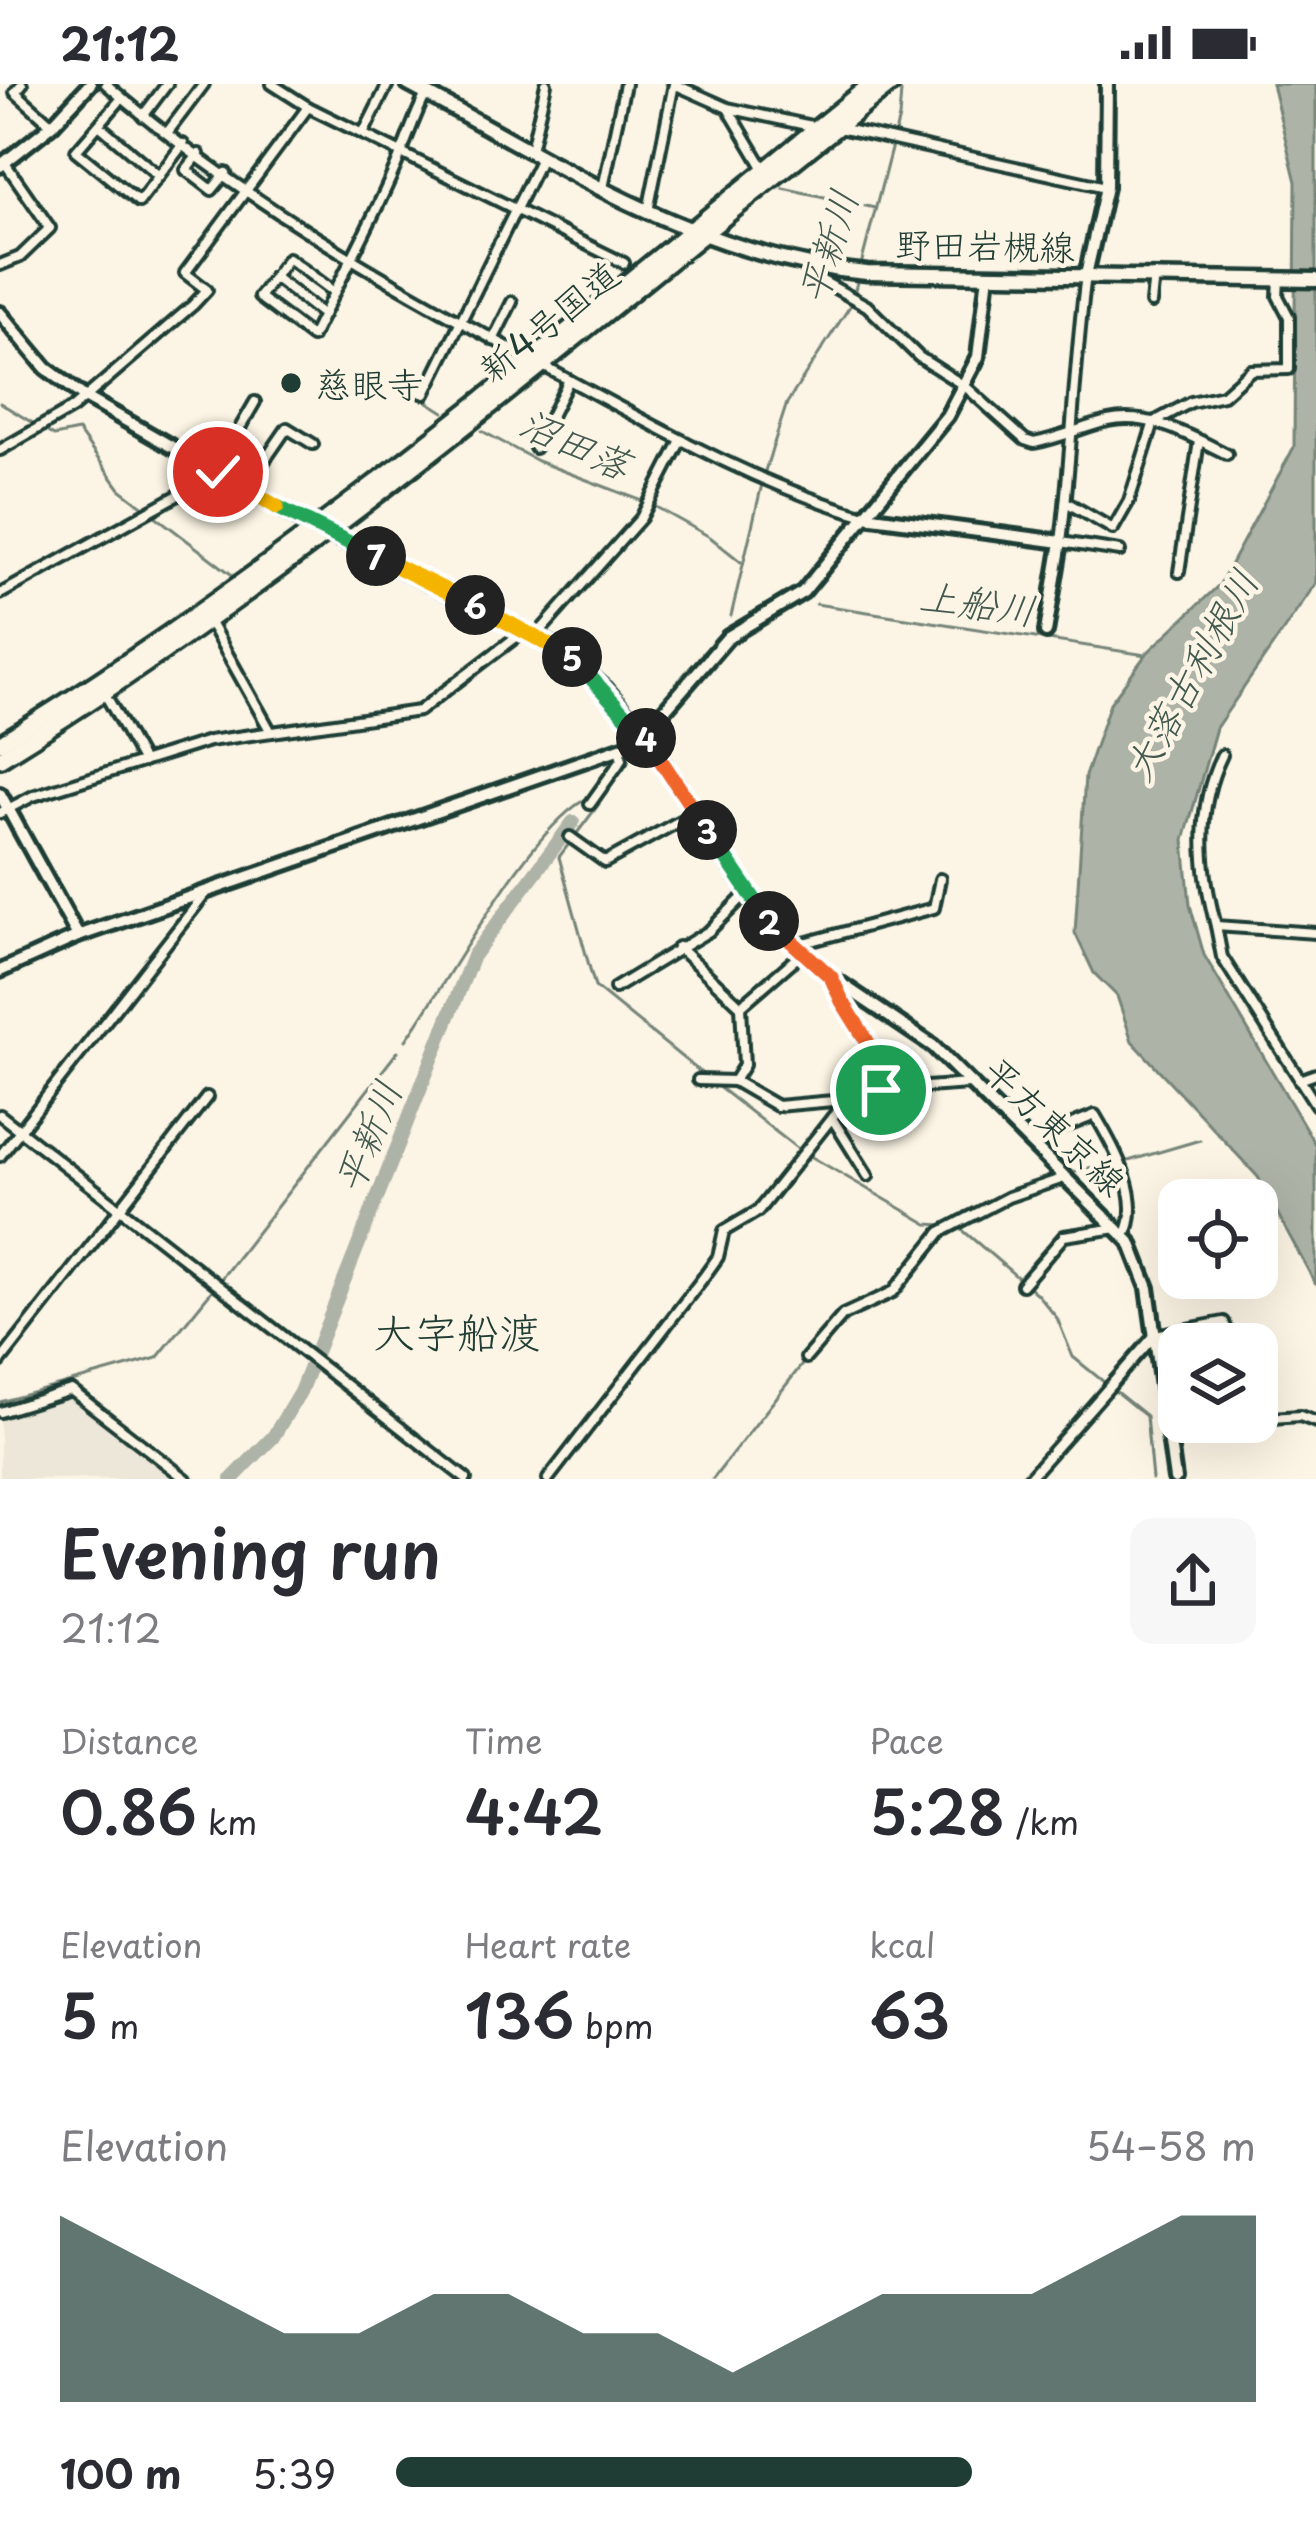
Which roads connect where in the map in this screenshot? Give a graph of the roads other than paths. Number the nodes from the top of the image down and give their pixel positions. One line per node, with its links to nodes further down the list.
1 (22, 84): 21 (street)
2 (67, 84): 15 (street)
3 (90, 84): 15 (street)
4 (106, 84): 16 (street)
5 (167, 84): 19 (street)
6 (204, 84): 24 (street)
7 (272, 84): 17 (street)
8 (388, 84): 25 (street)
9 (546, 84): 29 (street)
10 (625, 84): 36 (street)
11 (871, 84): 22 (highway, 新4号国道)
12 (892, 84): 23 (highway, 新4号国道)
13 (1107, 84): 34 (street)
14 (417, 88): 28 (street); 29 (main road, 野田岩槻線)
15 (80, 95): 21 (street)
16 (122, 98): 19 (street); 20 (street)
17 (308, 107): 25 (street); 35 (street)
18 (730, 112): 22 (street); 31 (street); 38 (street)
19 (143, 116): 24 (street)
20 (99, 124): 33 (street); 33 (street)
21 (52, 125): 30 (street)
22 (817, 128): 31 (highway, 新4号国道)
23 (838, 128): 34 (street); 39 (highway, 新4号国道)
24 (166, 133): 26 (street)
25 (363, 134): 28 (street)
26 (183, 144): 27 (street); 33 (street)
27 (199, 154): 32 (street); 32 (street)
28 (401, 154): 37 (street); 40 (street)
29 (536, 154): 36 (main road, 野田岩槻線); 37 (street)
30 (3, 164): 42 (street)
31 (764, 169): 39 (highway, 新4号国道)
32 (226, 173): 35 (street)
33 (159, 176)
34 (1106, 187): 45 (street)
35 (248, 189): 40 (street); 61 (street)
36 (603, 189): 38 (main road, 野田岩槻線)
37 (514, 209): 41 (street); 55 (street)
38 (648, 212): 39 (main road, 野田岩槻線)
39 (694, 234): 43 (main road, 野田岩槻線); 57 (highway, 新4号国道)
40 (349, 261): 50 (street); 55 (street)
41 (624, 263)
42 (0, 265)
43 (812, 268): 44 (main road, 野田岩槻線); 60 (street)
44 (988, 275): 45 (main road, 野田岩槻線); 60 (street)
45 (1086, 275): 46 (main road, 野田岩槻線); 64 (street)
46 (1154, 275): 49 (main road, 野田岩槻線); 52 (street)
47 (274, 277): 50 (street); 54 (street); 54 (street)
48 (1316, 280): 49 (main road, 野田岩槻線)
49 (1279, 281): 63 (street)
50 (334, 292): 54 (street)
51 (512, 302): 56 (street)
52 (1151, 303)
53 (0, 313): 61 (street, 平方東京線)
54 (323, 315)
55 (460, 322): 56 (street); 59 (street)
56 (494, 340): 57 (street)
57 (534, 361): 58 (street); 75 (highway, 新4号国道)
58 (568, 380): 65 (street); 68 (street)
59 (400, 385)
60 (966, 387): 64 (street); 74 (street)
61 (83, 396): 69 (street); 71 (street, 平方東京線)
62 (256, 401): 71 (street)
63 (1154, 422): 64 (street); 66 (street); 73 (street)
64 (1074, 435): 73 (street)
65 (681, 440): 74 (street); 82 (street)
66 (1199, 441): 70 (street); 78 (street)
67 (313, 443): 72 (street)
68 (535, 448)
69 (0, 450)
70 (1227, 454)
71 (217, 471): 72 (street, 平方東京線); 79 (street)
72 (245, 489): 75 (street, 平方東京線)
73 (1066, 502): 76 (street)
74 (865, 516): 76 (street); 85 (street)
75 (322, 530): 80 (highway, 新4号国道); 82 (street, 平方東京線); 86 (highway, 新4号国道)
76 (1061, 542): 77 (street); 81 (street)
77 (1120, 551)
78 (1179, 572)
79 (0, 594)
80 (209, 621): 83 (highway, 新4号国道); 84 (street)
81 (1046, 632)
82 (531, 633): 84 (street); 85 (street, 平方東京線)
83 (105, 694): 89 (highway, 新4号国道); 90 (street)
84 (271, 732): 90 (street)
85 (644, 734): 87 (street); 94 (street, 平方東京線)
86 (0, 743)
87 (619, 749): 92 (street); 97 (street)
88 (1222, 755): 99 (street)
89 (0, 759)
90 (143, 762): 93 (street)
91 (0, 794): 93 (street)
92 (590, 804)
93 (4, 810): 100 (street)
94 (696, 812): 95 (street); 98 (street, 平方東京線)
95 (570, 837)
96 (940, 879): 103 (street)
97 (208, 891): 100 (street); 119 (street)
98 (746, 894): 102 (street); 103 (street, 平方東京線)
99 (1216, 926): 101 (street); 110 (street)
100 (76, 933): 104 (street)
101 (1316, 933)
102 (678, 947): 106 (street); 107 (street)
103 (797, 950): 105 (street, 平方東京線); 107 (street)
104 (0, 970)
105 (831, 977): 112 (street); 113 (street, 平方東京線)
106 (615, 988)
107 (741, 1006): 111 (street)
108 (1316, 1074): 110 (street)
109 (698, 1080): 111 (street)
110 (1299, 1080): 116 (street)
111 (734, 1081): 115 (street)
112 (893, 1083): 113 (street); 115 (street)
113 (971, 1084): 120 (street, 平方東京線)
114 (208, 1097): 124 (street)
115 (846, 1100): 118 (street)
116 (1316, 1105)
117 (0, 1115): 119 (street)
118 (832, 1118): 122 (street); 136 (street)
119 (20, 1131): 121 (street); 124 (street)
120 (1030, 1141): 123 (street, 平方東京線); 125 (street)
121 (0, 1156)
122 (868, 1176)
123 (1067, 1177): 125 (street, 平方東京線); 129 (street)
124 (122, 1209): 130 (street); 135 (street)
125 (1122, 1232): 126 (street); 128 (street, 平方東京線)
126 (1022, 1285)
127 (1158, 1334): 128 (street)
128 (1155, 1335): 137 (street); 138 (street, 平方東京線)
129 (806, 1358)
130 (0, 1362)
131 (0, 1412): 134 (street)
132 (1278, 1418): 133 (street)
133 (1316, 1422)
134 (186, 1479)
135 (466, 1479)
136 (548, 1479)
137 (1028, 1479)
138 (1174, 1479)

